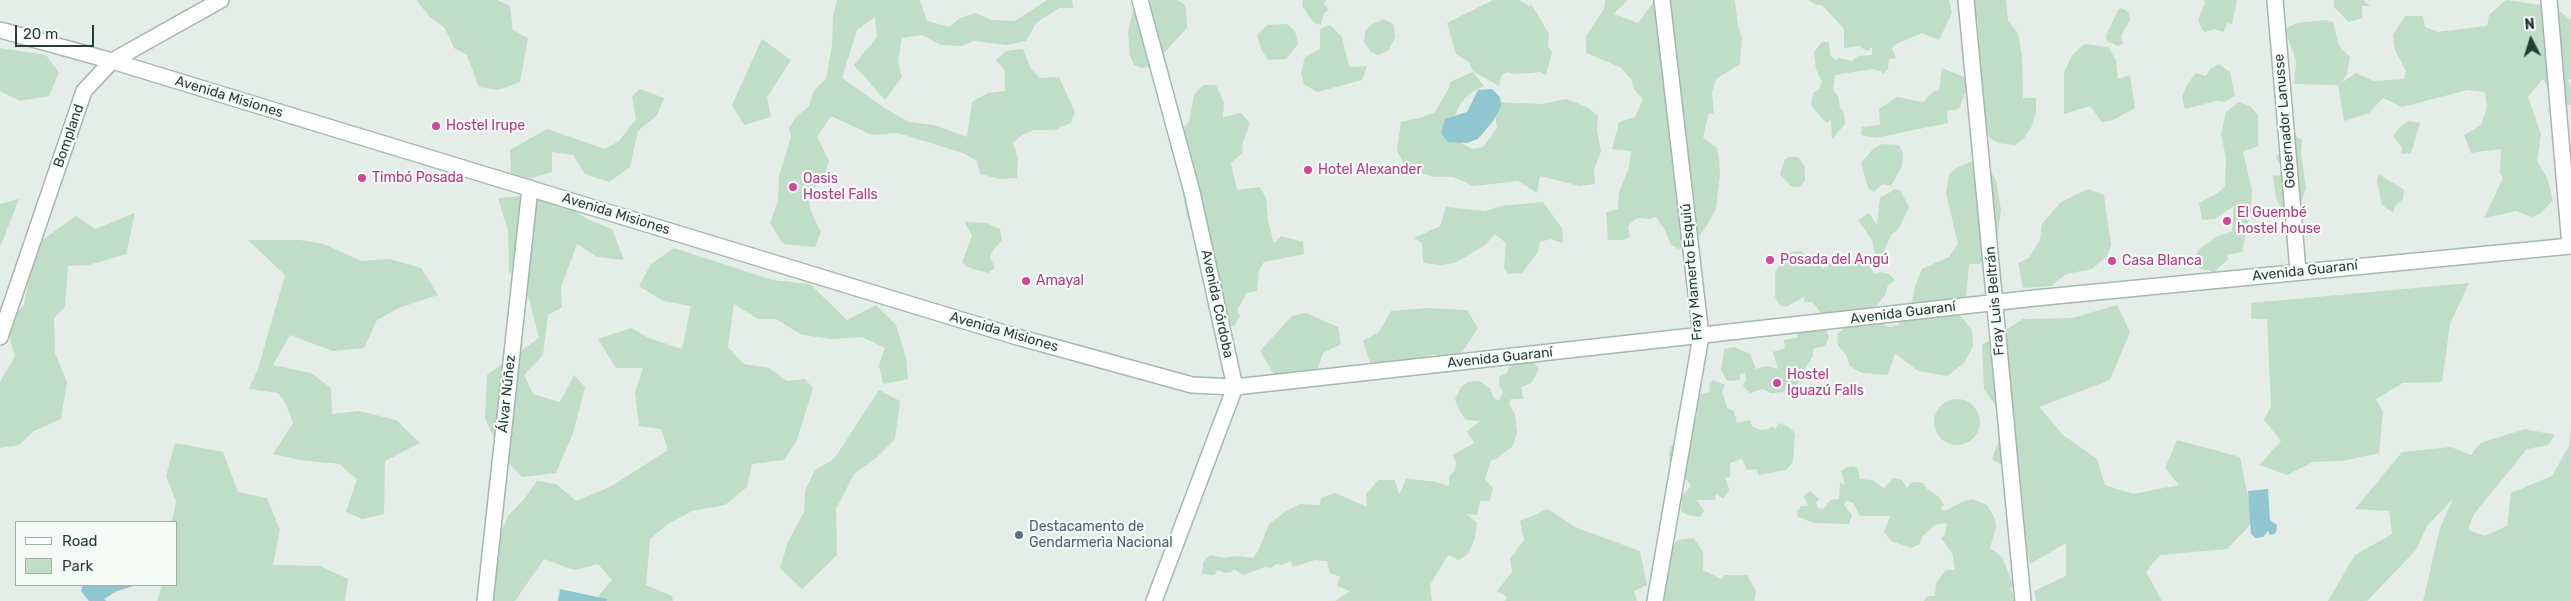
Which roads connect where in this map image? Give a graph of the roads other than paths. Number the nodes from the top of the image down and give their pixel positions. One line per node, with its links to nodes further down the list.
1 (221, 0): 8 (main road, Bompland)
2 (1140, 0): 15 (main road, Avenida Córdoba)
3 (1662, 0): 13 (main road, Fray Mamerto Esquiú)
4 (1966, 0): 12 (main road, Fray Luis Beltrán)
5 (2275, 0): 11 (main road, Gobernador Lanusse)
6 (2549, 0): 10 (main road)
7 (0, 30): 8 (main road, Avenida Misiones)
8 (112, 61): 9 (main road, Avenida Misiones); 14 (main road, Bompland)
9 (530, 188): 15 (main road, Avenida Misiones); 16 (main road, Álvar Núñez)
10 (2571, 246): 11 (main road, Avenida Guaraní)
11 (2298, 271): 12 (main road, Avenida Guaraní)
12 (1995, 302): 13 (main road, Avenida Guaraní); 19 (main road, Fray Luis Beltrán)
13 (1701, 336): 15 (main road, Avenida Guaraní); 18 (main road, Fray Mamerto Esquiú)
14 (0, 337)
15 (1235, 387): 17 (main road)
16 (485, 601)
17 (1154, 601)
18 (1655, 601)
19 (2023, 601)

